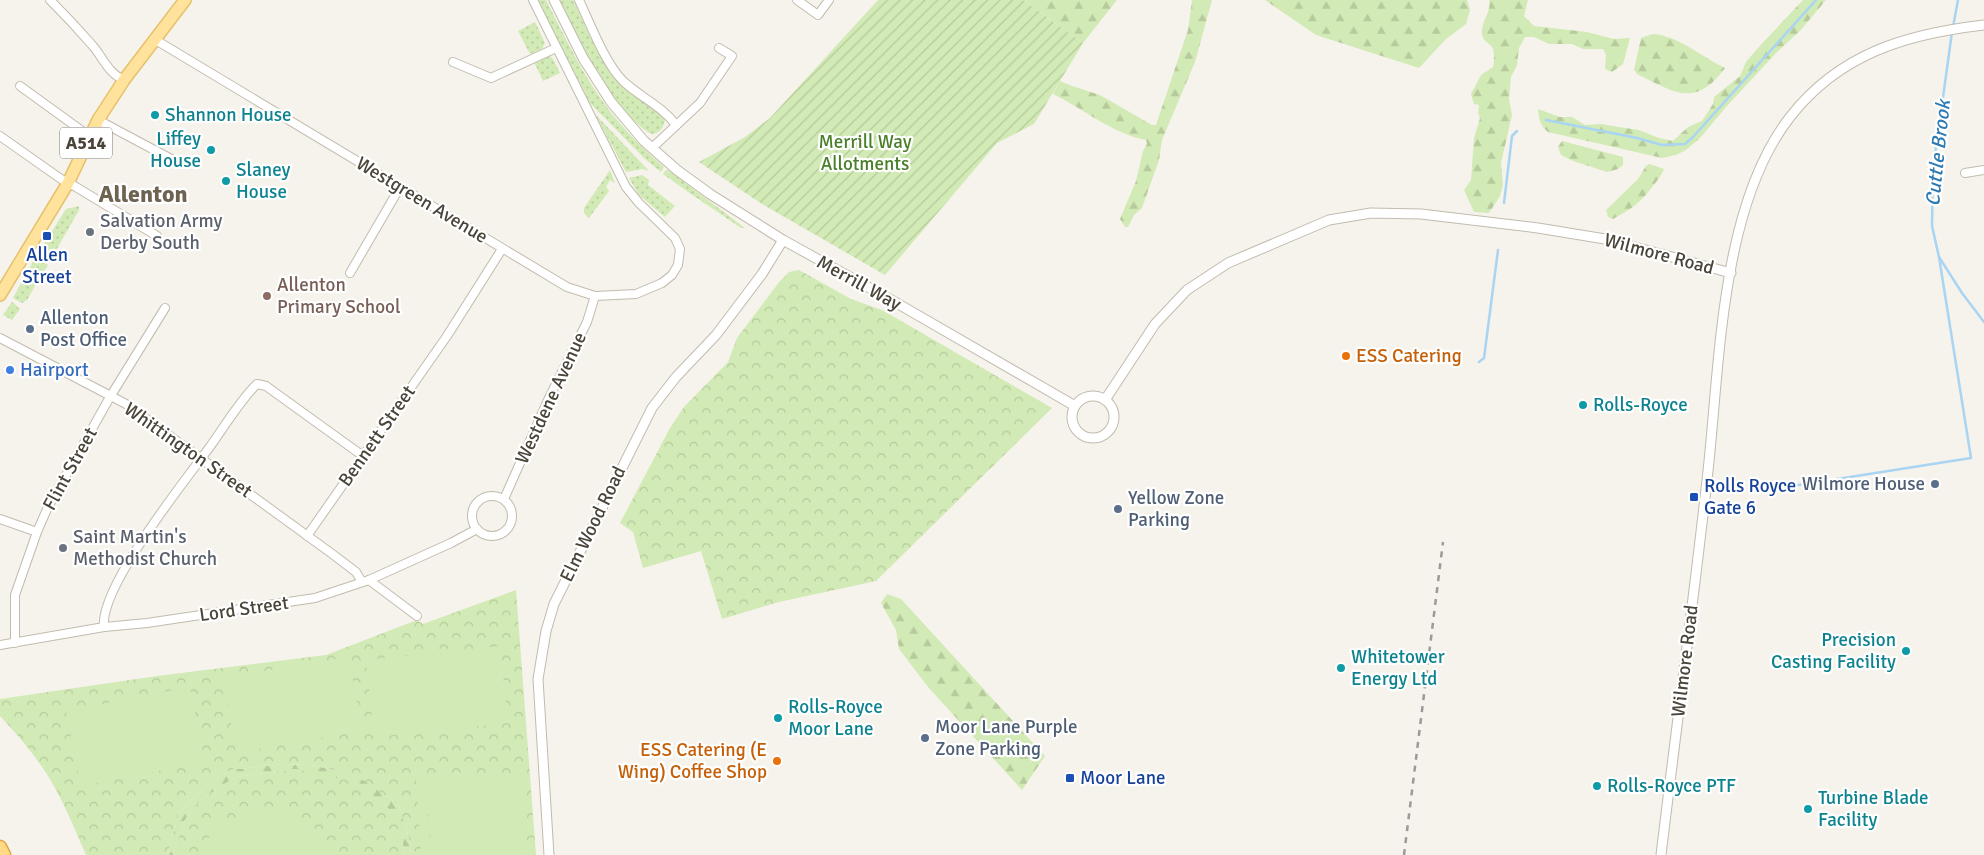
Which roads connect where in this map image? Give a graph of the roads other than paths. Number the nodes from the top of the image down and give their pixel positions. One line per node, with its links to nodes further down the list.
1 (185, 0): 9 (main road, A514)
2 (533, 0): 10 (street)
3 (554, 0): 19 (street, Merrill Way)
4 (579, 0): 16 (street)
5 (797, 0): 6 (street)
6 (828, 0)
7 (55, 2): 13 (street)
8 (1980, 26): 29 (street)
9 (154, 40): 13 (main road, A514); 24 (street, Westgreen Avenue)
10 (556, 48): 12 (street); 31 (street, Westgreen Avenue)
11 (720, 48): 16 (street)
12 (453, 62)
13 (124, 80): 15 (main road, A514)
14 (20, 86): 18 (street)
15 (98, 120): 18 (main road, A514); 20 (street)
16 (676, 125): 19 (street)
17 (0, 136): 23 (street)
18 (89, 136): 23 (main road, A514)
19 (652, 148): 26 (street, Merrill Way)
20 (175, 161)
21 (1984, 170): 22 (street)
22 (1965, 173)
23 (68, 183): 25 (street); 30 (main road, A514)
24 (400, 187): 27 (street, Westgreen Avenue); 28 (street)
25 (157, 236)
26 (783, 240): 36 (street, Merrill Way); 51 (street, Elm Wood Road)
27 (502, 248): 31 (street, Westgreen Avenue); 37 (street, Bennett Street)
28 (350, 273)
29 (1731, 273): 35 (street, Wilmore Road); 52 (street, Wilmore Road)
30 (0, 295)
31 (595, 296): 39 (street, Westdene Avenue)
32 (165, 308): 34 (street, Flint Street)
33 (0, 338): 34 (street, Whittington Street)
34 (110, 397): 38 (street, Whittington Street); 42 (street, Flint Street)
35 (1105, 400): 36 (street); 36 (street)
36 (1075, 406)
37 (363, 456): 38 (street); 43 (street, Bennett Street)
38 (202, 458): 43 (street, Whittington Street); 46 (street)
39 (504, 500): 41 (street); 41 (street)
40 (0, 519): 42 (street)
41 (476, 529): 44 (street, Lord Street)
42 (37, 532): 47 (street, Flint Street)
43 (307, 536): 44 (street, Whittington Street)
44 (366, 581): 45 (street, Whittington Street); 46 (street, Lord Street)
45 (417, 616)
46 (104, 627): 47 (street, Lord Street)
47 (15, 643): 48 (street, Lord Street)
48 (0, 645)
49 (0, 847): 50 (highway)
50 (4, 855)
51 (549, 855)
52 (1661, 855)

